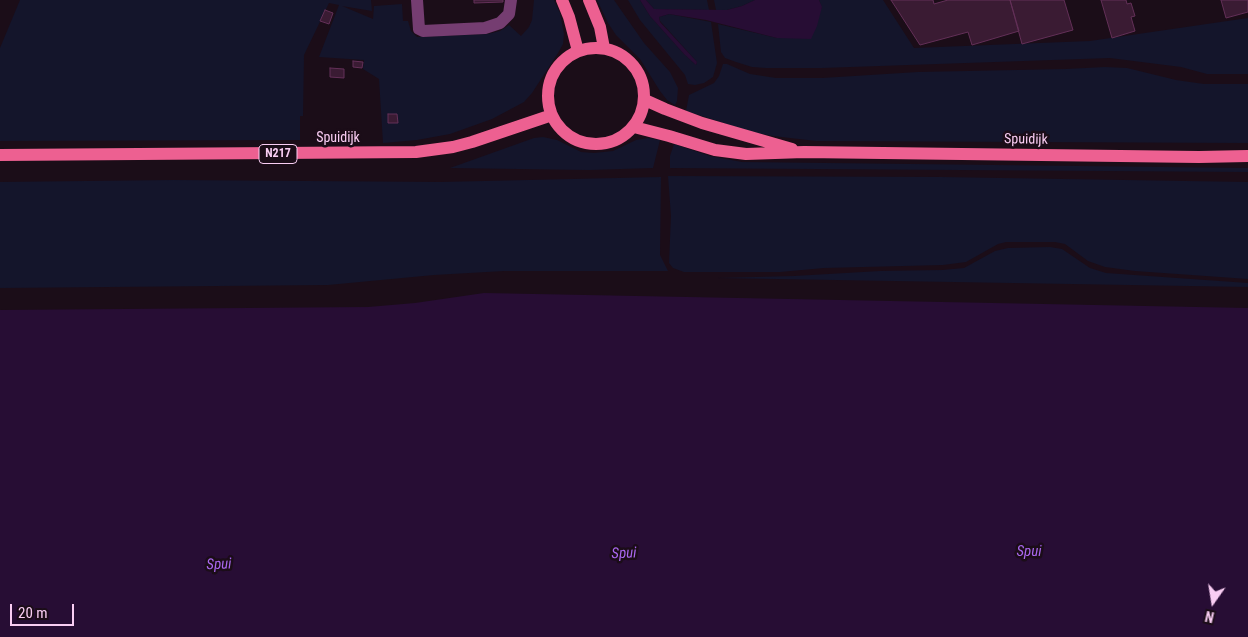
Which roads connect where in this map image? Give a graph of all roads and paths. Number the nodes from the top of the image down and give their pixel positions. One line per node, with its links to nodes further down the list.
1 (417, 0): 2 (lane)
2 (511, 0)
3 (562, 0): 6 (main road)
4 (589, 0): 5 (main road)
5 (604, 48): 6 (main road); 7 (main road)
6 (578, 51): 8 (main road)
7 (645, 100): 9 (main road); 10 (main road, Spuidijk)
8 (552, 115): 9 (main road); 11 (main road, Spuidijk / N217)
9 (634, 127): 10 (main road, Spuidijk)
10 (804, 152): 12 (main road, Spuidijk)
11 (0, 155)
12 (1248, 156)

